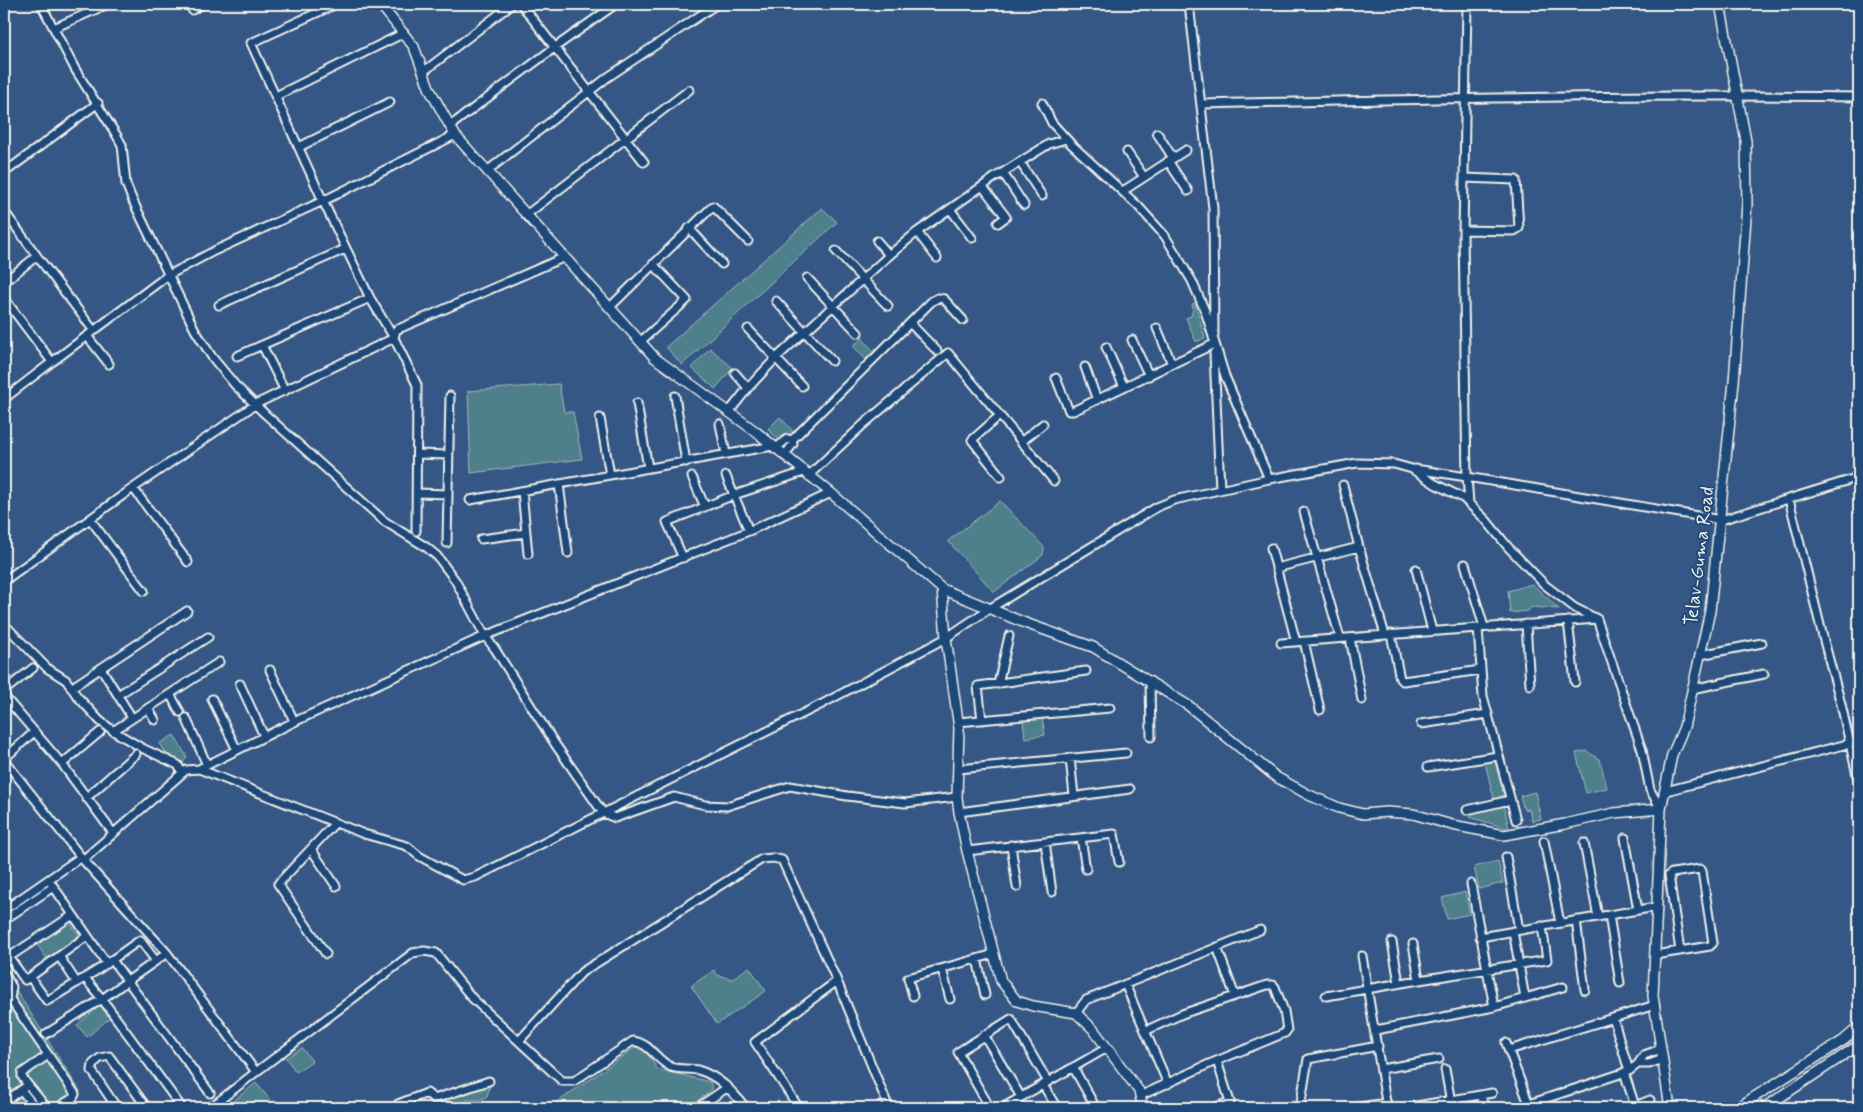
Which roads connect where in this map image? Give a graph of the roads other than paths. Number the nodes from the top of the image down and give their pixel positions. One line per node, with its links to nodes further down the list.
1 (41, 4): 14 (street)
2 (108, 4): 14 (street)
3 (202, 4): 13 (street)
4 (336, 4): 20 (street)
5 (380, 4): 15 (street)
6 (512, 4): 17 (street)
7 (521, 4): 16 (street)
8 (616, 4): 16 (street)
9 (717, 4): 19 (street)
10 (1189, 4): 27 (street)
11 (1467, 4): 23 (street)
12 (1720, 4): 21 (street, Telav-Guma Road)
13 (192, 10)
14 (54, 28): 25 (street)
15 (404, 33): 17 (street); 20 (street)
16 (554, 48): 19 (street); 28 (street)
17 (423, 72): 28 (street)
18 (690, 90): 31 (street)
19 (589, 92): 31 (street); 39 (street)
20 (276, 96): 33 (street)
21 (1737, 96): 22 (street); 23 (street); 153 (street, Telav-Guma Road)
22 (1859, 97)
23 (1466, 98): 27 (street); 43 (street)
24 (390, 102): 33 (street)
25 (98, 103): 40 (street); 68 (street)
26 (1042, 103): 32 (street)
27 (1201, 104): 90 (street)
28 (450, 126): 30 (street)
29 (1157, 133): 36 (street)
30 (455, 135): 39 (street); 48 (street)
31 (625, 139): 37 (street); 52 (street)
32 (1066, 139): 38 (street); 45 (street)
33 (298, 147): 48 (street)
34 (1186, 150): 36 (street)
35 (1127, 152): 42 (street)
36 (1170, 160): 42 (street); 46 (street)
37 (644, 162)
38 (1020, 162): 41 (street); 47 (street)
39 (487, 171): 52 (street)
40 (4, 173)
41 (1003, 173): 44 (street); 49 (street)
42 (1144, 176): 45 (street)
43 (1464, 178): 55 (street); 55 (street)
44 (983, 187): 50 (street); 53 (street)
45 (1123, 191): 90 (street)
46 (1188, 191)
47 (1042, 196)
48 (323, 201): 60 (street); 68 (street)
49 (1024, 205)
50 (950, 209): 56 (street); 57 (street)
51 (4, 211): 63 (street)
52 (526, 215): 64 (street)
53 (998, 223)
54 (689, 228): 58 (street); 66 (street); 67 (street)
55 (1463, 230): 134 (street)
56 (917, 232): 62 (street); 65 (street)
57 (972, 238)
58 (748, 241)
59 (877, 241): 62 (street)
60 (345, 249): 73 (street); 75 (street)
61 (836, 251): 70 (street)
62 (889, 255): 70 (street)
63 (37, 256): 71 (street); 83 (street)
64 (565, 257): 76 (street); 87 (street)
65 (938, 258)
66 (653, 264): 76 (street); 89 (street)
67 (722, 264)
68 (167, 276): 83 (street); 113 (street)
69 (807, 278): 77 (street)
70 (862, 279): 77 (street); 78 (street)
71 (4, 282)
72 (4, 298): 97 (street)
73 (370, 298): 87 (street); 91 (street)
74 (776, 301): 84 (street)
75 (220, 305)
76 (610, 306): 89 (street)
77 (833, 306): 84 (street); 85 (street)
78 (888, 306)
79 (963, 320): 80 (street)
80 (910, 323): 93 (street); 119 (street)
81 (1157, 328): 99 (street)
82 (748, 329): 95 (street)
83 (94, 331): 86 (street)
84 (805, 332): 95 (street); 96 (street)
85 (858, 333)
86 (87, 336): 97 (street); 98 (street)
87 (394, 338): 107 (street); 122 (street)
88 (1132, 340): 102 (street)
89 (641, 341): 114 (street)
90 (1214, 344): 99 (street); 136 (street); 142 (street)
91 (262, 345): 94 (street); 107 (street)
92 (1106, 347): 105 (street)
93 (937, 351)
94 (237, 356)
95 (776, 358): 104 (street); 106 (street)
96 (832, 361)
97 (52, 362): 110 (street)
98 (109, 364)
99 (1172, 364): 102 (street)
100 (1085, 367): 111 (street)
101 (735, 373): 106 (street)
102 (1149, 376): 105 (street)
103 (1056, 378): 111 (street)
104 (802, 386)
105 (1124, 387): 111 (street)
106 (748, 388): 114 (street)
107 (284, 391): 113 (street)
108 (450, 396): 124 (street)
109 (675, 396): 126 (street)
110 (4, 397)
111 (1098, 400)
112 (637, 403): 127 (street)
113 (256, 404): 140 (street); 181 (street)
114 (729, 412): 121 (street)
115 (999, 416): 120 (street); 129 (street); 133 (street)
116 (600, 418): 130 (street)
117 (720, 424): 123 (street)
118 (1043, 424): 120 (street)
119 (792, 440): 121 (street); 125 (street)
120 (1021, 442): 137 (street)
121 (774, 448): 123 (street); 125 (street)
122 (417, 454): 124 (street); 144 (street)
123 (726, 454): 126 (street)
124 (448, 455): 145 (street)
125 (784, 456): 129 (street)
126 (686, 462): 127 (street)
127 (648, 468): 130 (street)
128 (1412, 469): 134 (street); 136 (street); 149 (street)
129 (806, 474): 143 (street); 146 (street)
130 (610, 475): 138 (street)
131 (726, 476): 146 (street)
132 (692, 477): 150 (street)
133 (1001, 477)
134 (1467, 477): 149 (street); 153 (street)
135 (1859, 477): 147 (street)
136 (1269, 479): 142 (street)
137 (1054, 481)
138 (559, 484): 141 (street); 161 (street)
139 (1343, 486): 159 (street)
140 (133, 488): 152 (street); 165 (street)
141 (522, 490): 148 (street); 156 (street)
142 (1220, 490): 172 (street)
143 (831, 493): 155 (street); 170 (street)
144 (417, 494): 145 (street); 154 (street)
145 (448, 494): 158 (street)
146 (734, 495): 150 (street); 155 (street)
147 (1789, 499): 153 (street); 229 (street)
148 (470, 500)
149 (1469, 503): 174 (street)
150 (706, 507): 163 (street)
151 (1304, 512): 164 (street)
152 (90, 519): 169 (street); 171 (street)
153 (1721, 520): 190 (street, Telav-Guma Road)
154 (416, 531)
155 (750, 531): 163 (street)
156 (526, 533): 157 (street); 162 (street)
157 (481, 539)
158 (447, 543)
159 (1359, 547): 164 (street); 180 (street)
160 (1271, 548): 167 (street)
161 (568, 553)
162 (528, 554)
163 (683, 558): 181 (street)
164 (1317, 558): 167 (street); 185 (street)
165 (188, 562)
166 (1465, 564): 178 (street)
167 (1276, 568): 187 (street)
168 (1416, 569): 179 (street)
169 (4, 581)
170 (942, 589): 172 (street); 184 (street)
171 (144, 591)
172 (989, 609): 184 (street); 198 (street)
173 (187, 611): 193 (street)
174 (1597, 619): 175 (street); 249 (street)
175 (1568, 621): 177 (street); 199 (street)
176 (4, 624): 203 (street)
177 (1526, 624): 178 (street); 202 (street)
178 (1481, 627): 179 (street); 195 (street)
179 (1432, 631): 180 (street)
180 (1388, 635): 186 (street); 195 (street)
181 (485, 636): 220 (street); 252 (street)
182 (1009, 636): 201 (street)
183 (208, 637): 207 (street)
184 (946, 638): 221 (street); 252 (street)
185 (1340, 638): 186 (street); 187 (street)
186 (1350, 638): 210 (street)
187 (1300, 641): 188 (street); 213 (street)
188 (1281, 643)
189 (1762, 643): 190 (street)
190 (1700, 655): 204 (street, Telav-Guma Road)
191 (219, 662): 206 (street)
192 (33, 668): 205 (street)
193 (101, 668): 203 (street); 207 (street)
194 (270, 670): 220 (street)
195 (1481, 670): 215 (street)
196 (1086, 671): 201 (street)
197 (1764, 674): 204 (street)
198 (1150, 680): 227 (street); 249 (street)
199 (1575, 682)
200 (240, 684): 226 (street)
201 (998, 684): 219 (street)
202 (1530, 685)
203 (71, 688): 223 (street)
204 (1692, 689): 244 (street, Telav-Guma Road)
205 (4, 691)
206 (170, 694): 211 (street); 214 (street)
207 (118, 695): 216 (street)
208 (4, 696): 224 (street)
209 (212, 699): 230 (street)
210 (1362, 700)
211 (148, 708): 216 (street); 218 (street)
212 (1110, 708): 219 (street)
213 (1320, 710)
214 (180, 712)
215 (1488, 714): 222 (street); 233 (street)
216 (132, 718): 223 (street)
217 (186, 718): 237 (street)
218 (155, 720)
219 (982, 720): 221 (street)
220 (294, 722): 226 (street)
221 (958, 722): 240 (street)
222 (1421, 724)
223 (113, 731): 241 (street)
224 (34, 732): 235 (street); 236 (street)
225 (100, 732): 236 (street)
226 (264, 736): 230 (street)
227 (1151, 737)
228 (1859, 741): 229 (street)
229 (1850, 743): 242 (street); 244 (street)
230 (237, 750): 237 (street)
231 (1126, 753): 234 (street)
232 (136, 754): 247 (street)
233 (1498, 756): 238 (street); 248 (street)
234 (1070, 758): 240 (street); 245 (street)
235 (4, 760): 265 (street)
236 (62, 764): 247 (street)
237 (207, 765): 239 (street)
238 (1428, 767)
239 (199, 769): 241 (street); 254 (street)
240 (958, 769): 246 (street)
241 (182, 773): 255 (street)
242 (1859, 784)
243 (1130, 789): 245 (street)
244 (1666, 791): 249 (street, Telav-Guma Road)
245 (1074, 796): 251 (street)
246 (957, 797): 251 (street); 252 (street)
247 (86, 798): 255 (street)
248 (1510, 800): 250 (street); 253 (street)
249 (1661, 809): 274 (street, Telav-Guma Road)
250 (1467, 810)
251 (959, 812): 263 (street)
252 (603, 813): 254 (street)
253 (1516, 820)
254 (335, 823): 262 (street)
255 (113, 833): 265 (street)
256 (1081, 838): 259 (street); 266 (street); 267 (street)
257 (1625, 838): 276 (street)
258 (1544, 841): 282 (street)
259 (1045, 842): 261 (street); 273 (street)
260 (1584, 843): 279 (street)
261 (1011, 845): 263 (street); 272 (street)
262 (311, 849): 270 (street); 294 (street)
263 (967, 851): 295 (street)
264 (1506, 856): 285 (street)
265 (82, 858): 268 (street); 293 (street)
266 (1119, 862)
267 (1086, 868)
268 (48, 880): 271 (street); 275 (street)
269 (1471, 884): 287 (street)
270 (336, 886)
271 (53, 887): 277 (street); 280 (street)
272 (1018, 887)
273 (1052, 892)
274 (1656, 907): 276 (street); 296 (street, Telav-Guma Road)
275 (4, 910)
276 (1638, 910): 278 (street)
277 (73, 915): 286 (street); 299 (street)
278 (1609, 915): 279 (street); 314 (street)
279 (1598, 917): 281 (street)
280 (4, 920)
281 (1576, 920): 282 (street); 318 (street)
282 (1560, 923): 283 (street)
283 (1542, 926): 285 (street); 303 (street)
284 (1260, 930): 290 (street)
285 (1516, 931): 287 (street); 303 (street)
286 (87, 936): 297 (street); 302 (street)
287 (1480, 937): 305 (street)
288 (1392, 942): 313 (street)
289 (1412, 944): 309 (street)
290 (1217, 947): 315 (street); 321 (street)
291 (4, 949): 299 (street)
292 (1680, 951): 292 (street); 296 (street)
293 (166, 953): 301 (street); 349 (street)
294 (326, 954)
295 (994, 954): 300 (street); 328 (street)
296 (1655, 955): 326 (street, Telav-Guma Road)
297 (59, 956): 307 (street); 312 (street)
298 (1362, 956): 317 (street)
299 (9, 958): 307 (street)
300 (977, 959): 304 (street); 319 (street)
301 (156, 961): 302 (street); 310 (street)
302 (110, 962): 308 (street); 310 (street)
303 (1519, 966): 305 (street); 323 (street)
304 (942, 969): 320 (street); 325 (street)
305 (1487, 970): 309 (street); 327 (street)
306 (4, 974): 340 (street)
307 (30, 977): 312 (street)
308 (85, 978): 312 (street); 324 (street)
309 (1418, 980): 313 (street)
310 (127, 981): 324 (street); 356 (street)
311 (837, 981): 335 (street); 380 (street); 381 (street)
312 (77, 983)
313 (1399, 983): 317 (street)
314 (1620, 983)
315 (1125, 984): 328 (street); 332 (street)
316 (1563, 987): 323 (street)
317 (1366, 989): 322 (street); 331 (street)
318 (1585, 990)
319 (985, 995)
320 (913, 996)
321 (1235, 996): 332 (street); 343 (street)
322 (1326, 996)
323 (1525, 998): 327 (street)
324 (102, 999): 333 (street); 375 (street)
325 (950, 999)
326 (1654, 1005): 329 (street); 339 (street, Telav-Guma Road)
327 (1494, 1007): 331 (street)
328 (1076, 1013): 338 (street)
329 (1613, 1018): 348 (street); 362 (street)
330 (1859, 1028): 395 (street)
331 (1376, 1030): 337 (street)
332 (1146, 1032): 352 (street)
333 (46, 1034)
334 (984, 1035): 351 (street); 361 (street); 382 (street)
335 (519, 1041): 349 (street); 354 (street)
336 (1859, 1045): 396 (street)
337 (1378, 1046): 346 (street); 389 (street)
338 (1107, 1048): 345 (street); 360 (street)
339 (1661, 1049): 342 (street, Telav-Guma Road); 344 (street)
340 (48, 1055): 353 (street); 372 (street)
341 (1439, 1059): 346 (street)
342 (1663, 1059): 344 (street); 394 (street, Telav-Guma Road)
343 (1217, 1061): 352 (street); 388 (street)
344 (1638, 1064): 348 (street)
345 (1073, 1067): 351 (street); 386 (street)
346 (1381, 1069): 367 (street)
347 (1445, 1069): 366 (street)
348 (1627, 1071): 362 (street); 369 (street)
349 (256, 1072): 376 (street)
350 (489, 1081): 377 (street)
351 (1046, 1083): 361 (street); 385 (street)
352 (1168, 1084): 360 (street)
353 (28, 1085): 355 (street); 359 (street)
354 (728, 1087): 378 (street); 379 (street)
355 (21, 1090): 364 (street); 365 (street)
356 (210, 1093)
357 (1492, 1094): 358 (street)
358 (1481, 1095): 366 (street); 392 (street)
359 (37, 1096): 364 (street); 371 (street)
360 (1140, 1096): 387 (street)
361 (1018, 1099): 383 (street); 384 (street)
362 (1541, 1100): 393 (street)
363 (1650, 1100): 369 (street)
364 (30, 1101): 370 (street)
365 (4, 1102)
366 (1451, 1104): 368 (street)
367 (1387, 1106): 390 (street)
368 (1420, 1107): 391 (street)
369 (1632, 1107)
370 (36, 1108)
371 (46, 1108)
372 (57, 1108)
373 (117, 1108): 374 (street)
374 (144, 1108)
375 (182, 1108)
376 (210, 1108)
377 (400, 1108)
378 (697, 1108)
379 (746, 1108)
380 (799, 1108)
381 (890, 1108)
382 (990, 1108)
383 (1002, 1108)
384 (1019, 1108)
385 (1057, 1108)
386 (1096, 1108)
387 (1143, 1108)
388 (1213, 1108)
389 (1300, 1108)
390 (1352, 1108)
391 (1405, 1108)
392 (1484, 1108)
393 (1544, 1108)
394 (1670, 1108)
395 (1737, 1108)
396 (1764, 1108)

